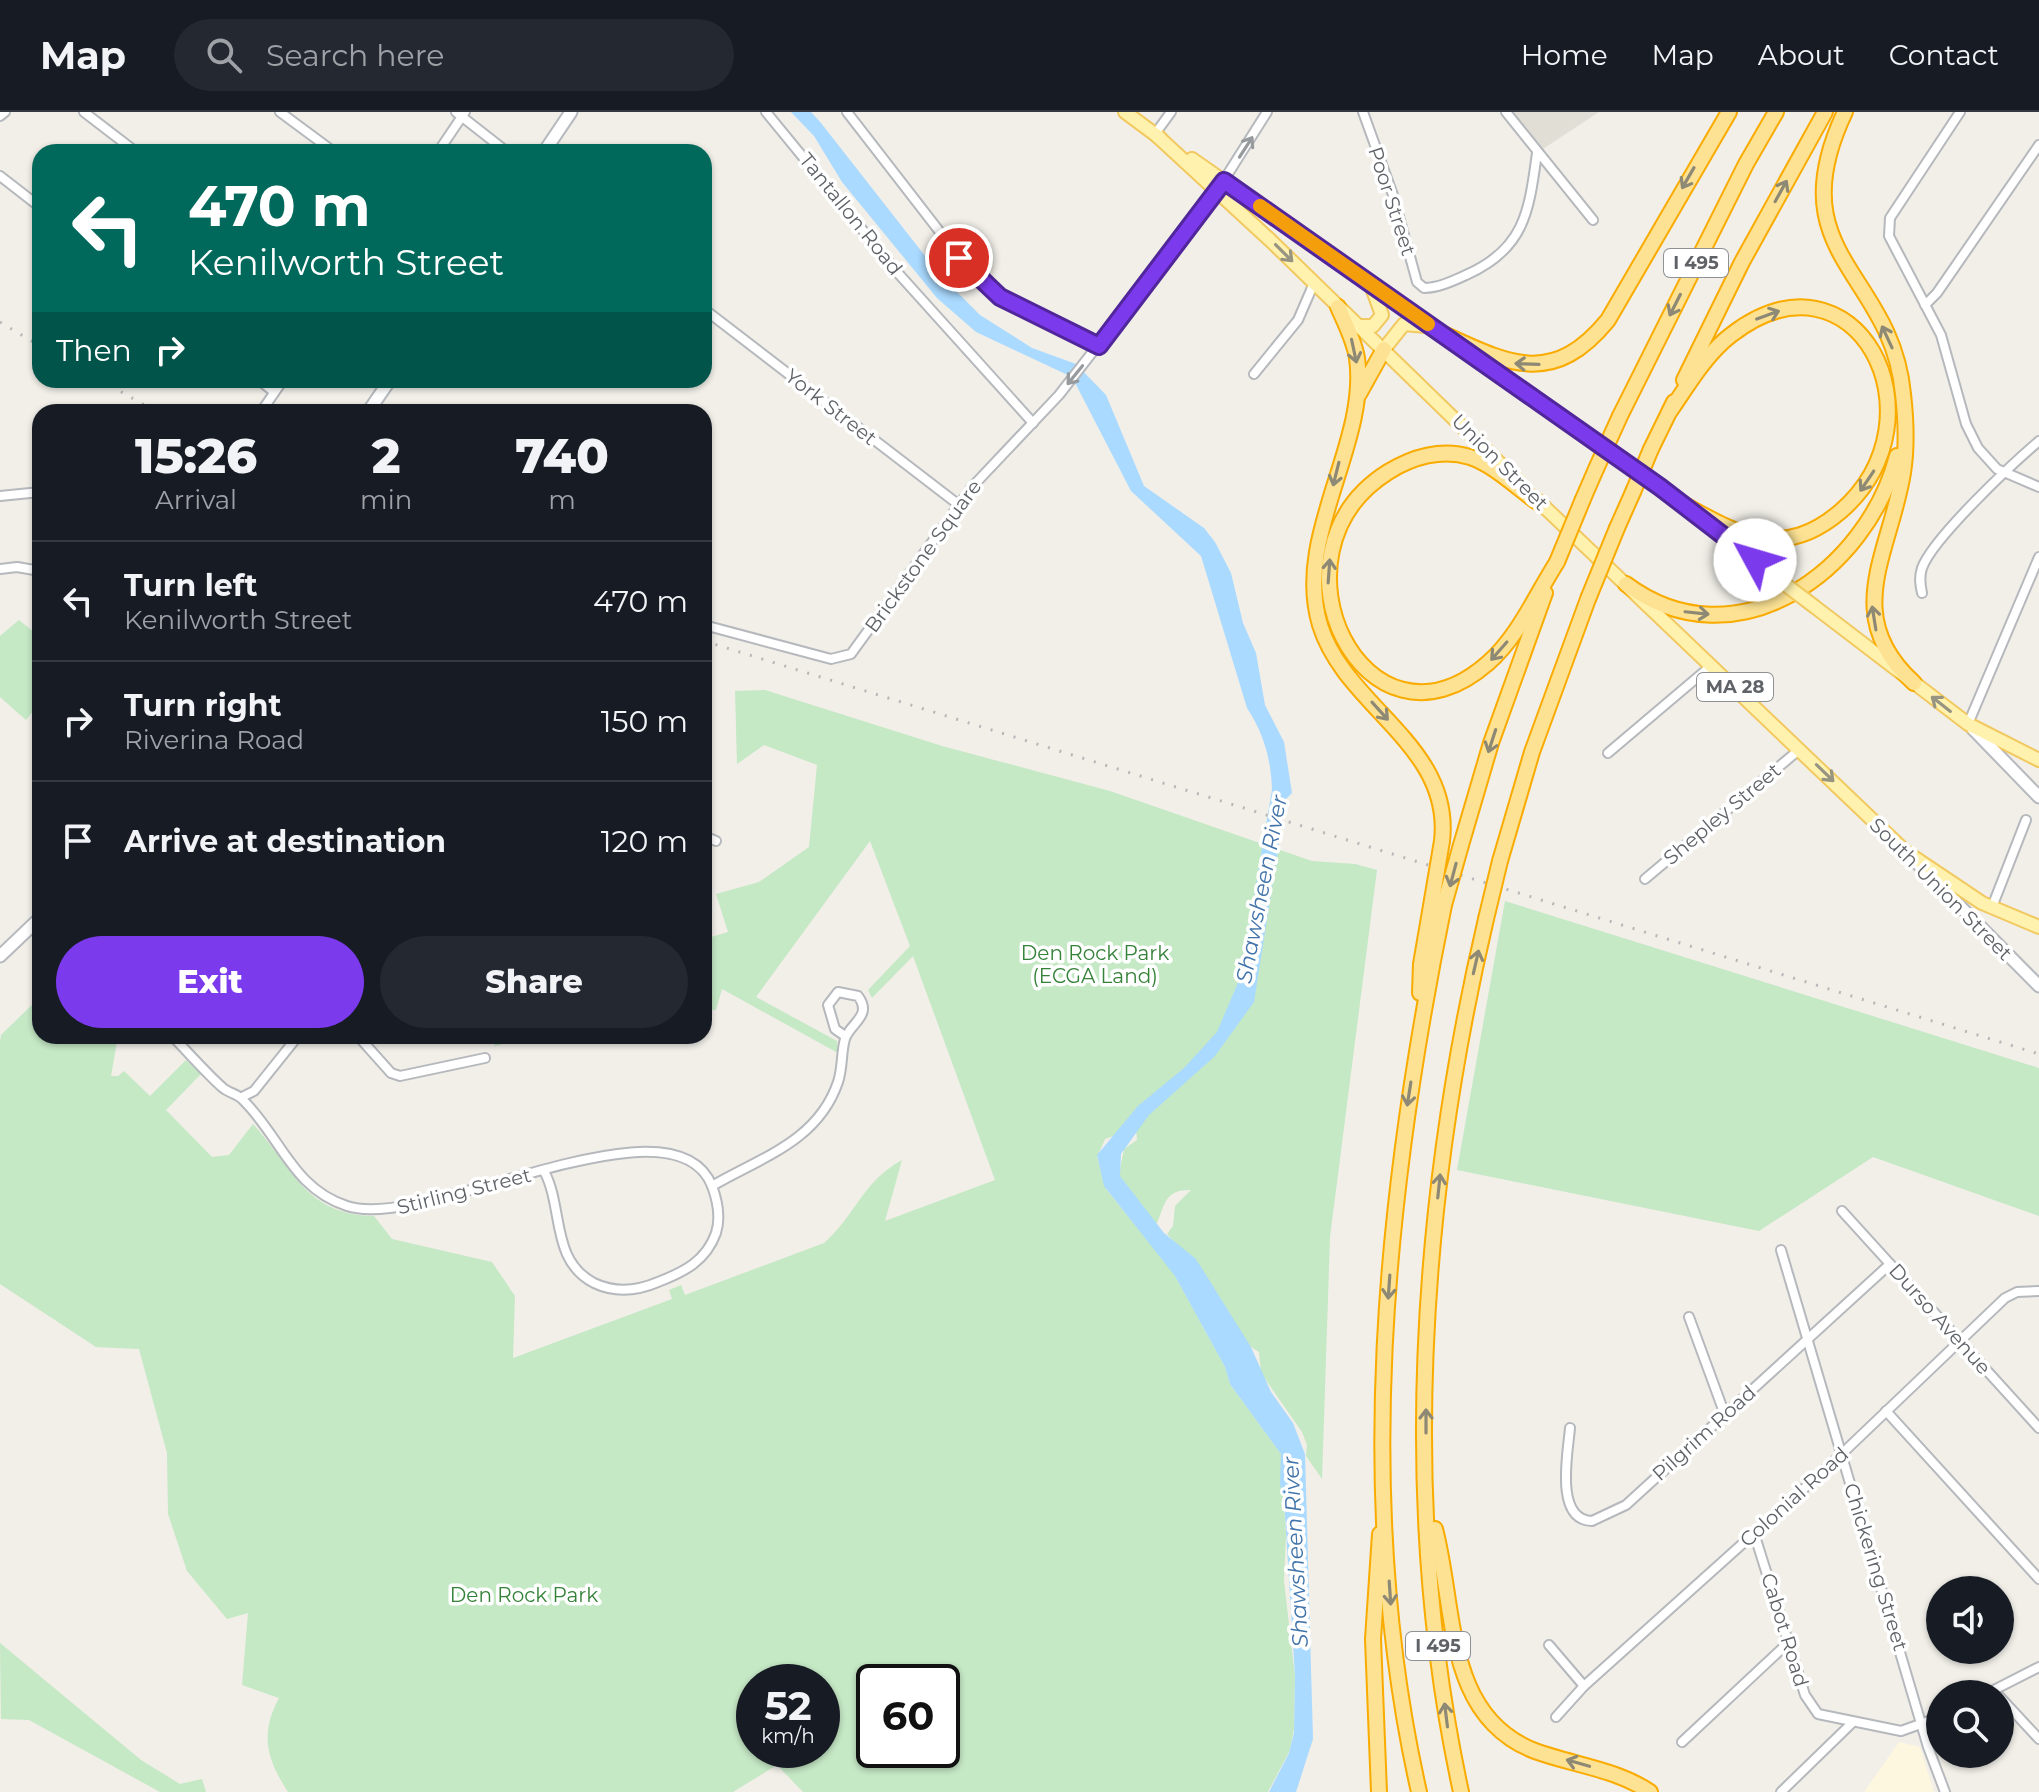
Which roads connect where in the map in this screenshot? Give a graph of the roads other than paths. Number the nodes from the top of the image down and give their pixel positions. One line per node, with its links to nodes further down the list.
1 (5, 112): 18 (street)
2 (84, 112): 20 (street)
3 (280, 112): 21 (street)
4 (571, 112): 24 (main road)
5 (766, 112): 48 (street, Tantallon Road)
6 (847, 112): 38 (street)
7 (1125, 112): 19 (main road, MA 28)
8 (1171, 112): 19 (street)
9 (1267, 112): 28 (street, Brickstone Square, one-way to 9)
10 (1363, 112): 26 (street, Poor Street)
11 (1506, 112): 26 (street)
12 (1729, 112): 37 (highway, one-way to 37)
13 (1776, 112): 58 (highway, I 495, one-way to 58, bridge)
14 (1825, 112): 46 (highway, I 495, one-way to 14)
15 (1845, 112): 47 (highway, one-way to 15)
16 (1960, 112): 33 (street)
17 (461, 114): 22 (street); 23 (street)
18 (0, 116)
19 (1155, 134): 28 (main road, Union Street / MA 28)
20 (126, 144)
21 (323, 144)
22 (443, 144)
23 (497, 144)
24 (549, 144)
25 (2039, 145): 33 (street)
26 (1537, 153): 30 (street)
27 (0, 176): 29 (street)
28 (1221, 186): 31 (main road, MA 28); 32 (main road, Union Street / MA 28, one-way to 32); 38 (street, Brickstone Square)
29 (32, 201)
30 (1593, 220)
31 (1369, 281): 36 (main road); 37 (main road, MA 28)
32 (1314, 283): 34 (main road, Union Street / MA 28); 40 (street)
33 (1925, 305): 50 (street)
34 (1338, 307): 36 (main road, Union Street / MA 28); 44 (highway, one-way to 44)
35 (712, 315): 55 (street, York Street)
36 (1359, 326): 39 (main road, Union Street / MA 28)
37 (1437, 331): 39 (main road); 56 (main road, MA 28)
38 (1099, 346): 48 (street, Brickstone Square, one-way to 48)
39 (1384, 349): 44 (highway); 54 (main road, Union Street / MA 28)
40 (1254, 374)
41 (269, 388): 43 (street)
42 (277, 388): 43 (street)
43 (274, 392): 45 (street)
44 (1356, 398): 77 (highway, one-way to 77, bridge)
45 (266, 404)
46 (1670, 411): 56 (highway, one-way to 56); 103 (highway, I 495, one-way to 46, bridge)
47 (1905, 412): 61 (highway, one-way to 47); 65 (highway, one-way to 47)
48 (1033, 423): 55 (street, Brickstone Square)
49 (2039, 441): 50 (street)
50 (2003, 472): 51 (street); 62 (street)
51 (2039, 487)
52 (32, 493): 53 (street)
53 (0, 496)
54 (1540, 504): 58 (highway, one-way to 54); 61 (main road, Union Street / MA 28)
55 (959, 505): 63 (street, Brickstone Square)
56 (1685, 505): 65 (main road, MA 28, bridge)
57 (2039, 557): 66 (street)
58 (1557, 562): 77 (highway, I 495, one-way to 77, bridge)
59 (0, 569): 60 (street)
60 (32, 570)
61 (1626, 584): 64 (main road, Union Street / MA 28)
62 (1922, 593)
63 (712, 627)
64 (1712, 665): 67 (main road, Union Street / MA 28); 68 (street)
65 (1914, 683): 66 (main road, MA 28, one-way to 65)
66 (1968, 724): 69 (main road, MA 28); 71 (main road)
67 (1800, 749): 70 (main road, Union Street / MA 28, one-way to 70); 76 (street, Shepley Street)
68 (1608, 753)
69 (2039, 760)
70 (1843, 791): 75 (main road, South Union Street / MA 28)
71 (2039, 797)
72 (2026, 820): 78 (street)
73 (712, 839): 74 (street)
74 (716, 841)
75 (1906, 852): 78 (main road, MA 28); 82 (main road, South Union Street)
76 (1645, 879)
77 (1438, 903): 104 (highway, I 495, one-way to 104)
78 (1992, 907): 80 (main road, MA 28)
79 (32, 926): 81 (main road)
80 (2039, 927)
81 (0, 956)
82 (2039, 986)
83 (845, 1036): 83 (street); 90 (street)
84 (180, 1044): 88 (street, Stirling Street)
85 (292, 1044): 88 (street)
86 (365, 1044): 87 (street)
87 (485, 1058)
88 (242, 1097): 89 (street, Stirling Street)
89 (544, 1171): 90 (street, Stirling Street); 90 (street, Stirling Street)
90 (712, 1186)
91 (1842, 1211): 93 (street, Durso Avenue)
92 (1781, 1250): 96 (street, Chickering Street)
93 (1890, 1264): 96 (street, Pilgrim Road); 97 (street, Durso Avenue)
94 (2039, 1291): 97 (street, Colonial Road)
95 (1689, 1317): 99 (street)
96 (1807, 1340): 99 (street, Pilgrim Road); 102 (street, Chickering Street)
97 (1960, 1341): 98 (street, Colonial Road); 101 (street, Durso Avenue)
98 (1886, 1411): 102 (street, Colonial Road); 106 (street)
99 (1725, 1415): 100 (street, Pilgrim Road)
100 (1570, 1428)
101 (2039, 1428)
102 (1841, 1454): 105 (street, Colonial Road); 116 (street, Chickering Street)
103 (1427, 1499): 121 (highway, I 495, one-way to 103); 122 (highway, one-way to 103)
104 (1385, 1515): 119 (highway); 120 (highway, I 495, one-way to 120)
105 (1754, 1533): 107 (street, Cabot Road); 111 (street, Colonial Road)
106 (2039, 1579)
107 (1789, 1642): 114 (street, Cabot Road); 118 (street)
108 (1549, 1645): 111 (street)
109 (2039, 1667): 110 (street)
110 (2014, 1682)
111 (1584, 1686): 113 (street, Colonial Road)
112 (2014, 1714): 117 (street)
113 (1556, 1717)
114 (1852, 1723): 116 (street, Cabot Road); 123 (street)
115 (1926, 1723): 116 (street, Cabot Road)
116 (1922, 1725): 124 (street, Chickering Street)
117 (2039, 1739)
118 (1682, 1742)
119 (1379, 1792)
120 (1419, 1792)
121 (1461, 1792)
122 (1650, 1792)
123 (1781, 1792)
124 (1945, 1792)

